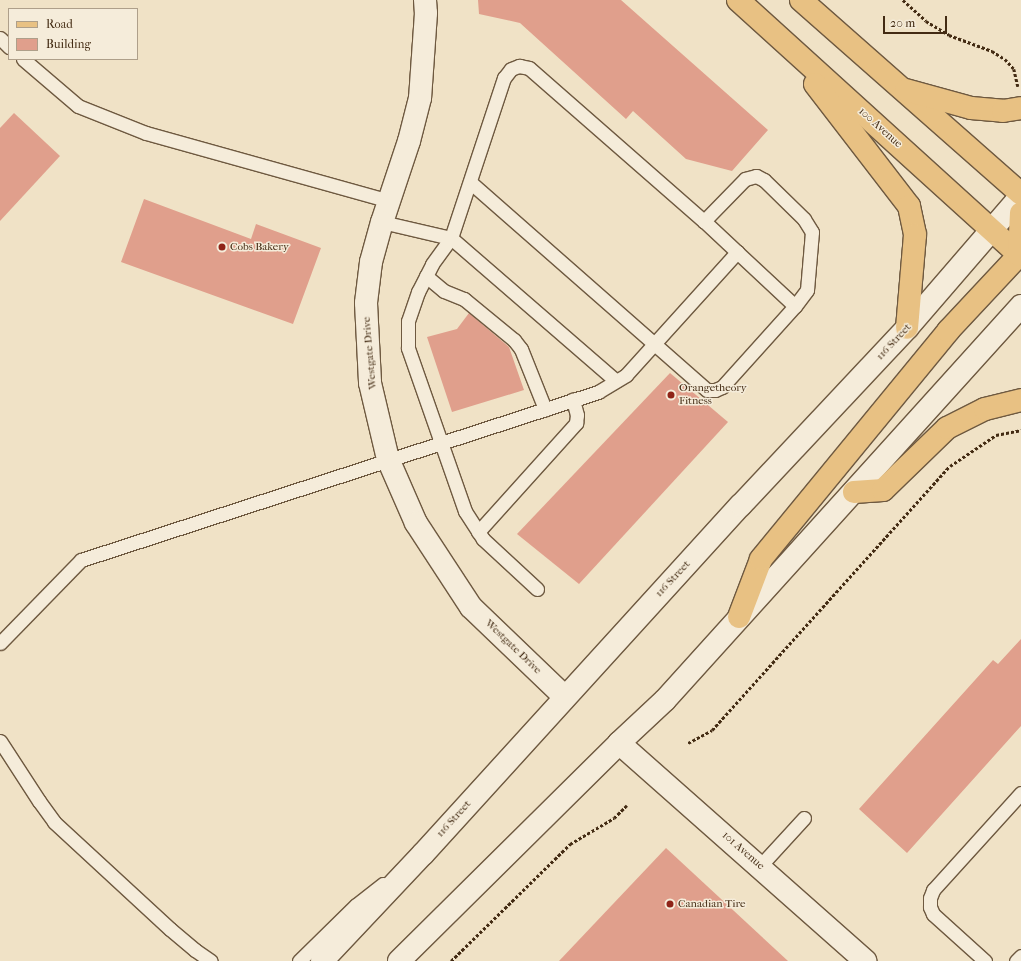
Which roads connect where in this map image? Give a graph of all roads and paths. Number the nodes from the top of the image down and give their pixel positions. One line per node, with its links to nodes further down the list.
1 (425, 0): 13 (main road, Westgate Drive)
2 (738, 0): 5 (main road, 100 Avenue)
3 (801, 0): 9 (main road)
4 (903, 0): 10 (path)
5 (775, 33): 17 (main road, 100 Avenue); 24 (main road)
6 (0, 38): 7 (lane)
7 (8, 46)
8 (24, 60): 13 (lane)
9 (901, 88): 10 (main road); 12 (main road)
10 (1020, 100)
11 (470, 182): 15 (lane); 18 (lane); 25 (lane)
12 (1021, 195): 17 (main road, 116 Street)
13 (389, 201): 16 (main road, Westgate Drive)
14 (1021, 213): 20 (main road)
15 (704, 221): 19 (lane); 22 (lane)
16 (382, 222): 18 (lane); 32 (main road, Westgate Drive)
17 (991, 229): 20 (main road, 100 Avenue); 24 (main road, 116 Street)
18 (451, 238): 21 (lane); 26 (lane)
19 (737, 252): 22 (lane); 25 (lane)
20 (1020, 256): 36 (main road)
21 (426, 276): 29 (lane); 31 (lane)
22 (795, 306): 25 (lane)
23 (1021, 306): 33 (main road)
24 (907, 328): 38 (main road, 116 Street)
25 (653, 345): 26 (lane)
26 (616, 381): 27 (lane)
27 (573, 400): 29 (lane); 34 (lane)
28 (1021, 400): 33 (main road)
29 (545, 409): 31 (lane)
30 (1021, 430): 41 (path)
31 (440, 442): 32 (lane); 34 (lane)
32 (388, 459): 37 (lane); 38 (main road, Westgate Drive)
33 (854, 492): 36 (main road)
34 (478, 532): 35 (lane)
35 (537, 589)
36 (739, 617): 40 (main road)
37 (0, 643)
38 (565, 697): 45 (main road, 116 Street)
39 (0, 741): 48 (lane)
40 (619, 743): 46 (main road, 101 Avenue); 51 (main road)
41 (688, 743)
42 (1021, 793): 54 (lane)
43 (627, 805): 52 (path)
44 (804, 818): 46 (lane)
45 (422, 854): 49 (lane); 50 (main road, 116 Street)
46 (760, 866): 53 (main road, 101 Avenue)
47 (1021, 956): 55 (lane)
48 (211, 961)
49 (299, 961)
50 (322, 961)
51 (399, 961)
52 (451, 961)
53 (865, 961)
54 (985, 961)
55 (1016, 961)

